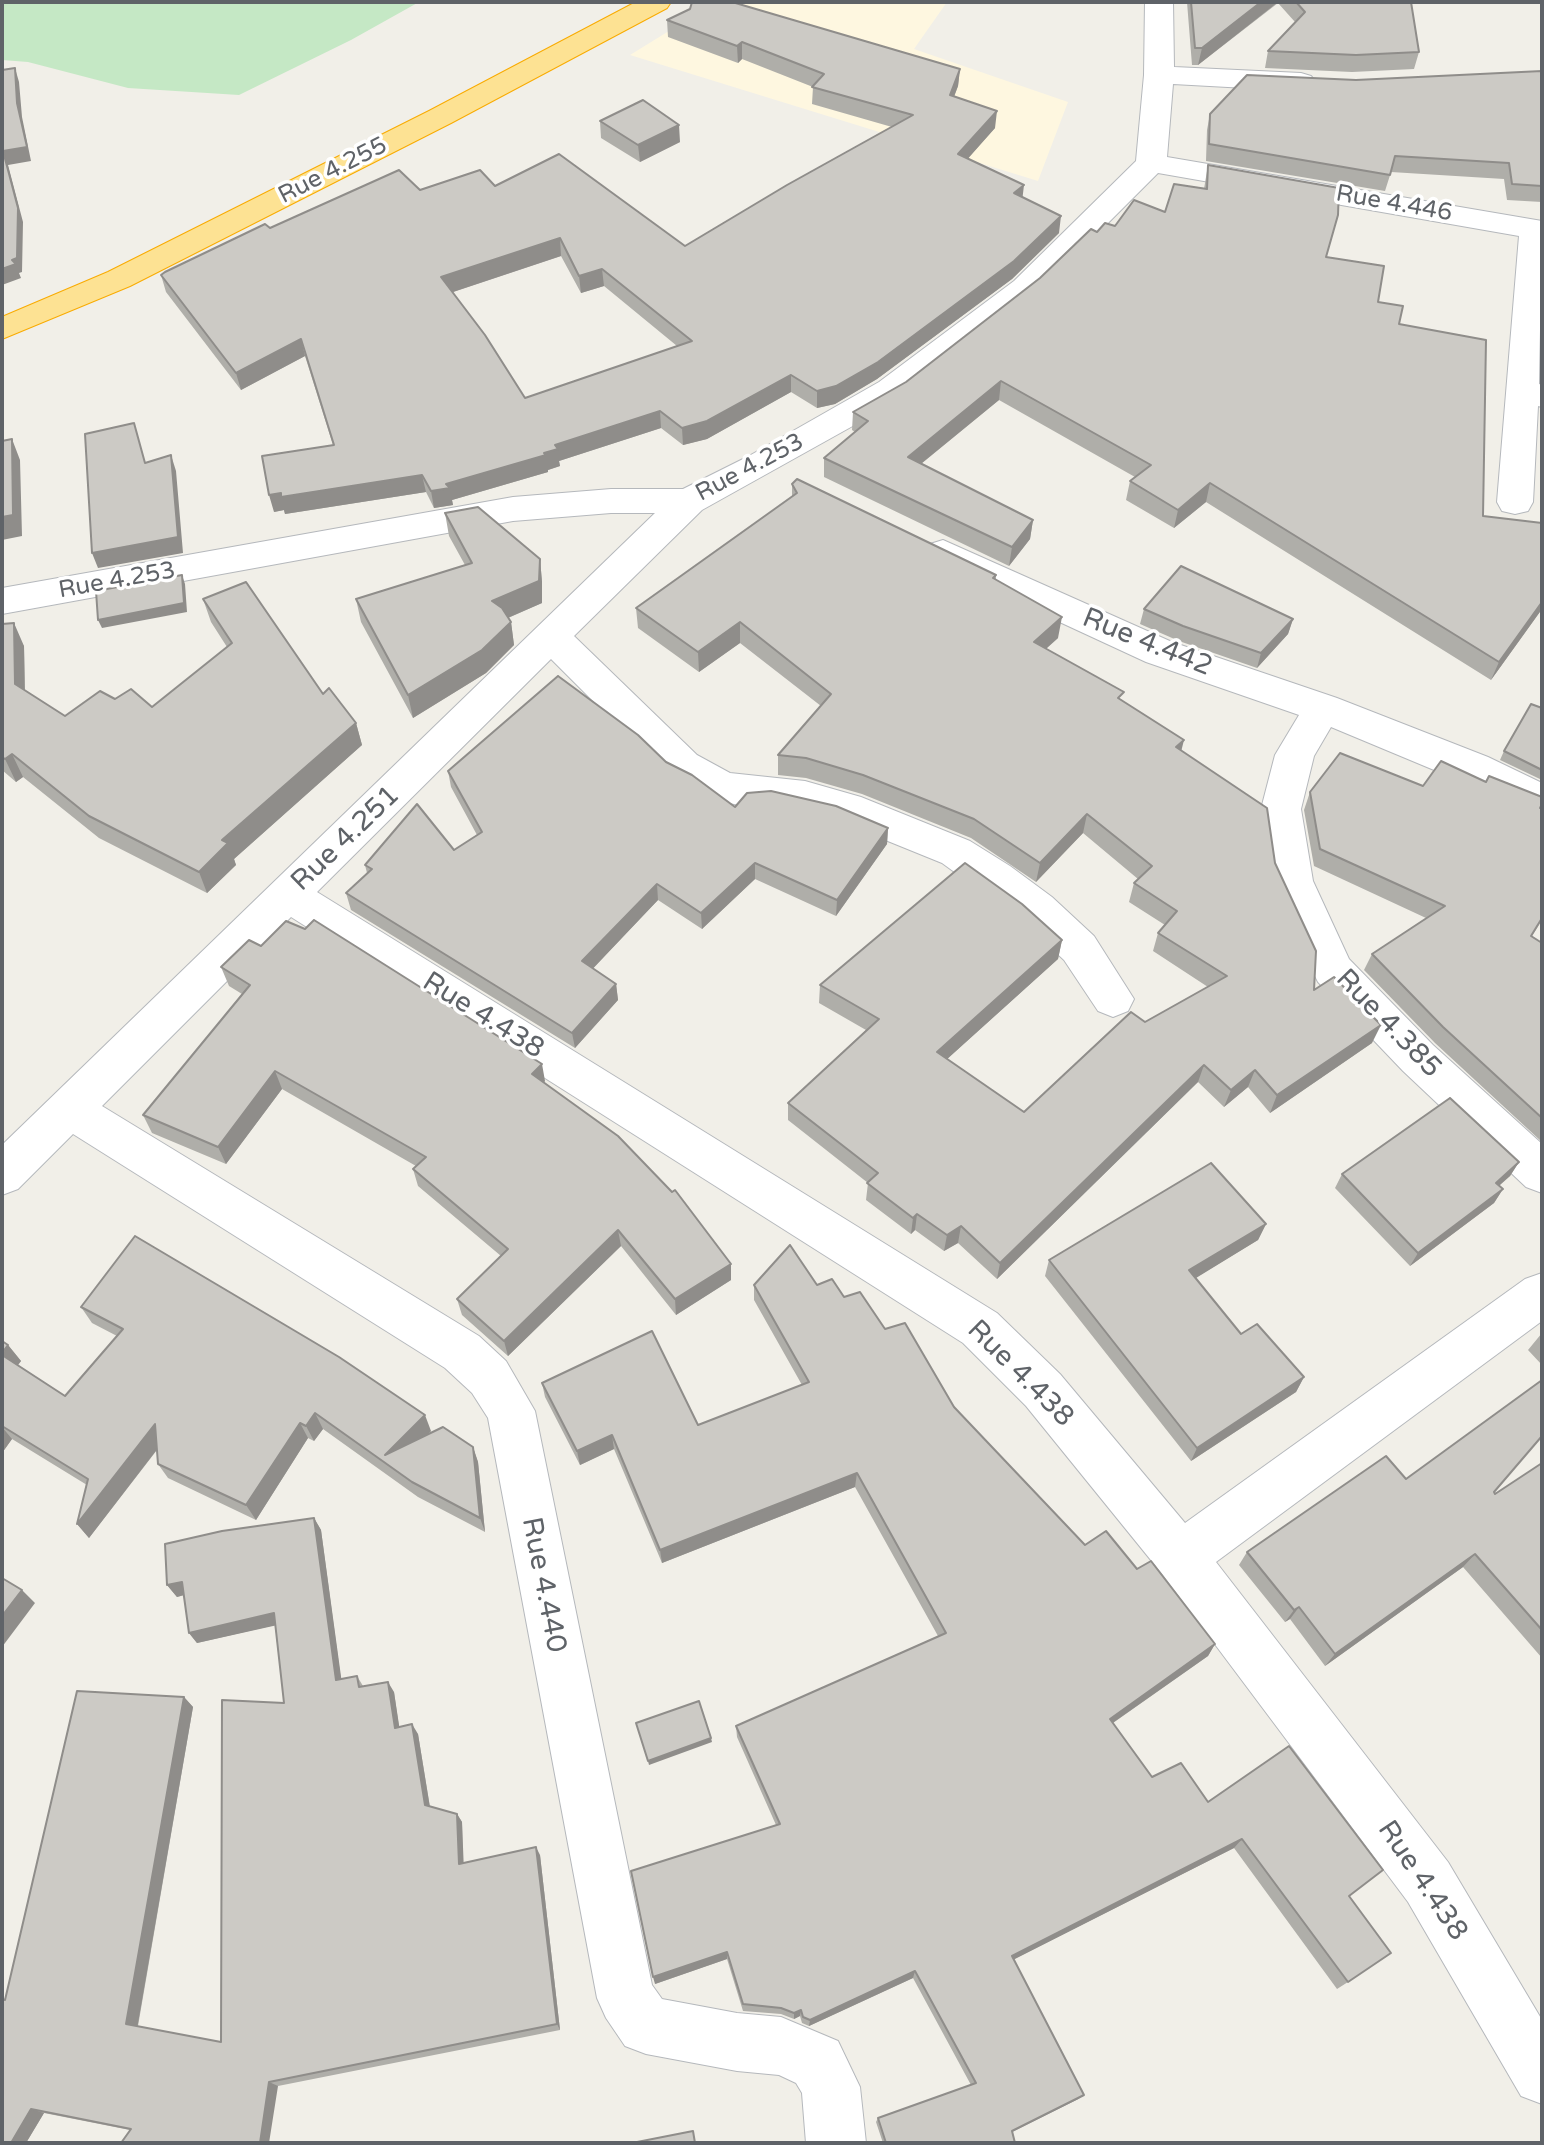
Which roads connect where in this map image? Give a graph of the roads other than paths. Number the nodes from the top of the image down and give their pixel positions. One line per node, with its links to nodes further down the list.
1 (657, 2): 7 (highway, Rue 4.255)
2 (1159, 2): 3 (street)
3 (1159, 75): 4 (street); 5 (street)
4 (1322, 83)
5 (1151, 163): 6 (street, Rue 4.446); 9 (street, Rue 4.253)
6 (1539, 231): 8 (street)
7 (2, 329)
8 (1532, 394): 12 (street)
9 (761, 464): 10 (street); 11 (street, Rue 4.253)
10 (803, 485)
11 (689, 501): 14 (street, Rue 4.253); 15 (street, Rue 4.251)
12 (1515, 502)
13 (913, 539): 16 (street, Rue 4.442)
14 (2, 601)
15 (552, 637): 18 (street, Rue 4.251); 19 (street)
16 (1323, 708): 17 (street, Rue 4.442); 21 (street, Rue 4.385)
17 (1542, 800)
18 (289, 895): 20 (street, Rue 4.251); 24 (street, Rue 4.438)
19 (1113, 999)
20 (70, 1109): 22 (street, Rue 4.251); 26 (street, Rue 4.440)
21 (1542, 1173)
22 (2, 1175)
23 (1542, 1294): 24 (street)
24 (1181, 1557): 25 (street, Rue 4.438)
25 (1542, 2075)
26 (836, 2143)

